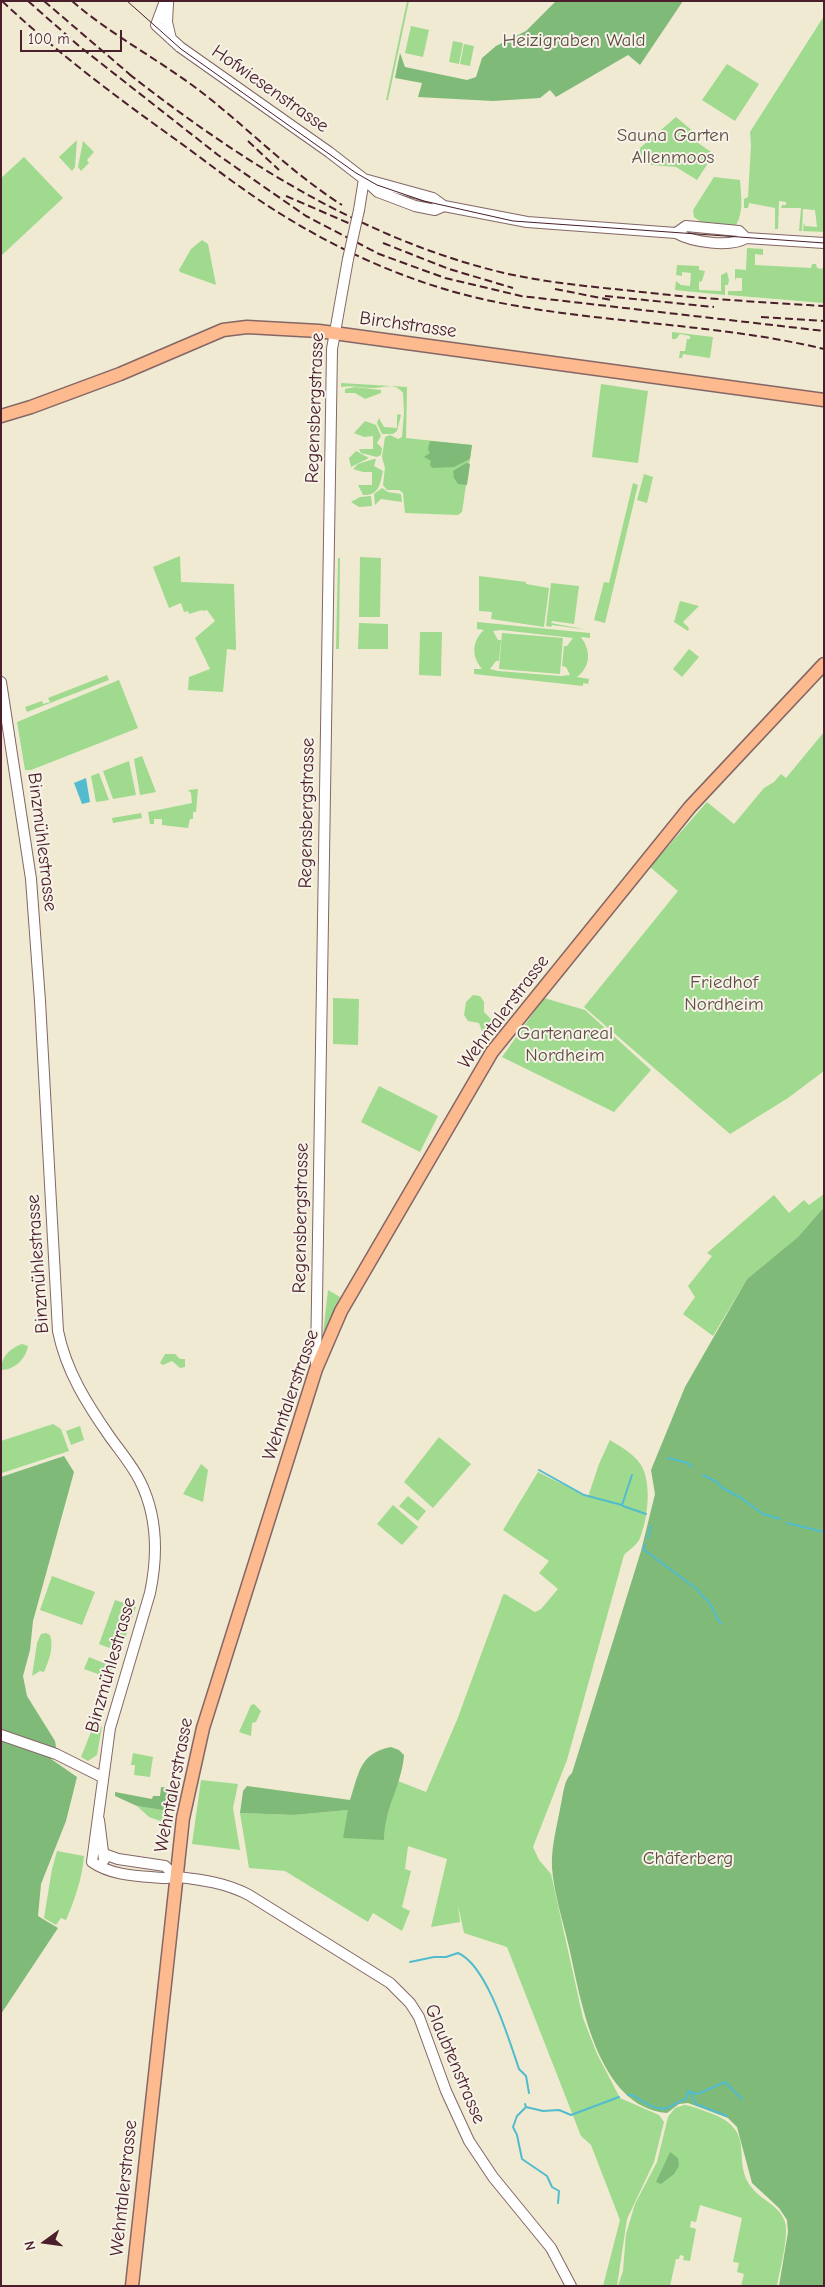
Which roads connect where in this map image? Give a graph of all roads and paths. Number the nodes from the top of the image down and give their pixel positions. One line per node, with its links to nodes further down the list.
1 (166, 1): 2 (street); 2 (street, Hofwiesenstrasse)
2 (171, 39): 3 (street, Hofwiesenstrasse)
3 (364, 179): 4 (street, Hofwiesenstrasse); 5 (street, Regensbergstrasse, bridge)
4 (824, 242)
5 (334, 334): 6 (main road, Birchstrasse); 7 (main road, Birchstrasse); 10 (street, Regensbergstrasse)
6 (824, 400)
7 (1, 416)
8 (824, 664): 10 (main road, Wehntalerstrasse)
9 (1, 682): 12 (street, Binzmühlestrasse)
10 (316, 1369): 17 (main road, Wehntalerstrasse)
11 (1, 1735): 12 (street)
12 (102, 1777): 13 (street, Binzmühlestrasse)
13 (98, 1816): 14 (street, Binzmühlestrasse); 15 (street, Binzmühlestrasse)
14 (104, 1854): 15 (street); 16 (street, Binzmühlestrasse); 17 (street)
15 (92, 1862): 16 (street)
16 (103, 1870): 17 (street)
17 (176, 1877): 18 (main road, Wehntalerstrasse); 19 (street, Glaubtenstrasse)
18 (132, 2286)
19 (572, 2286)

